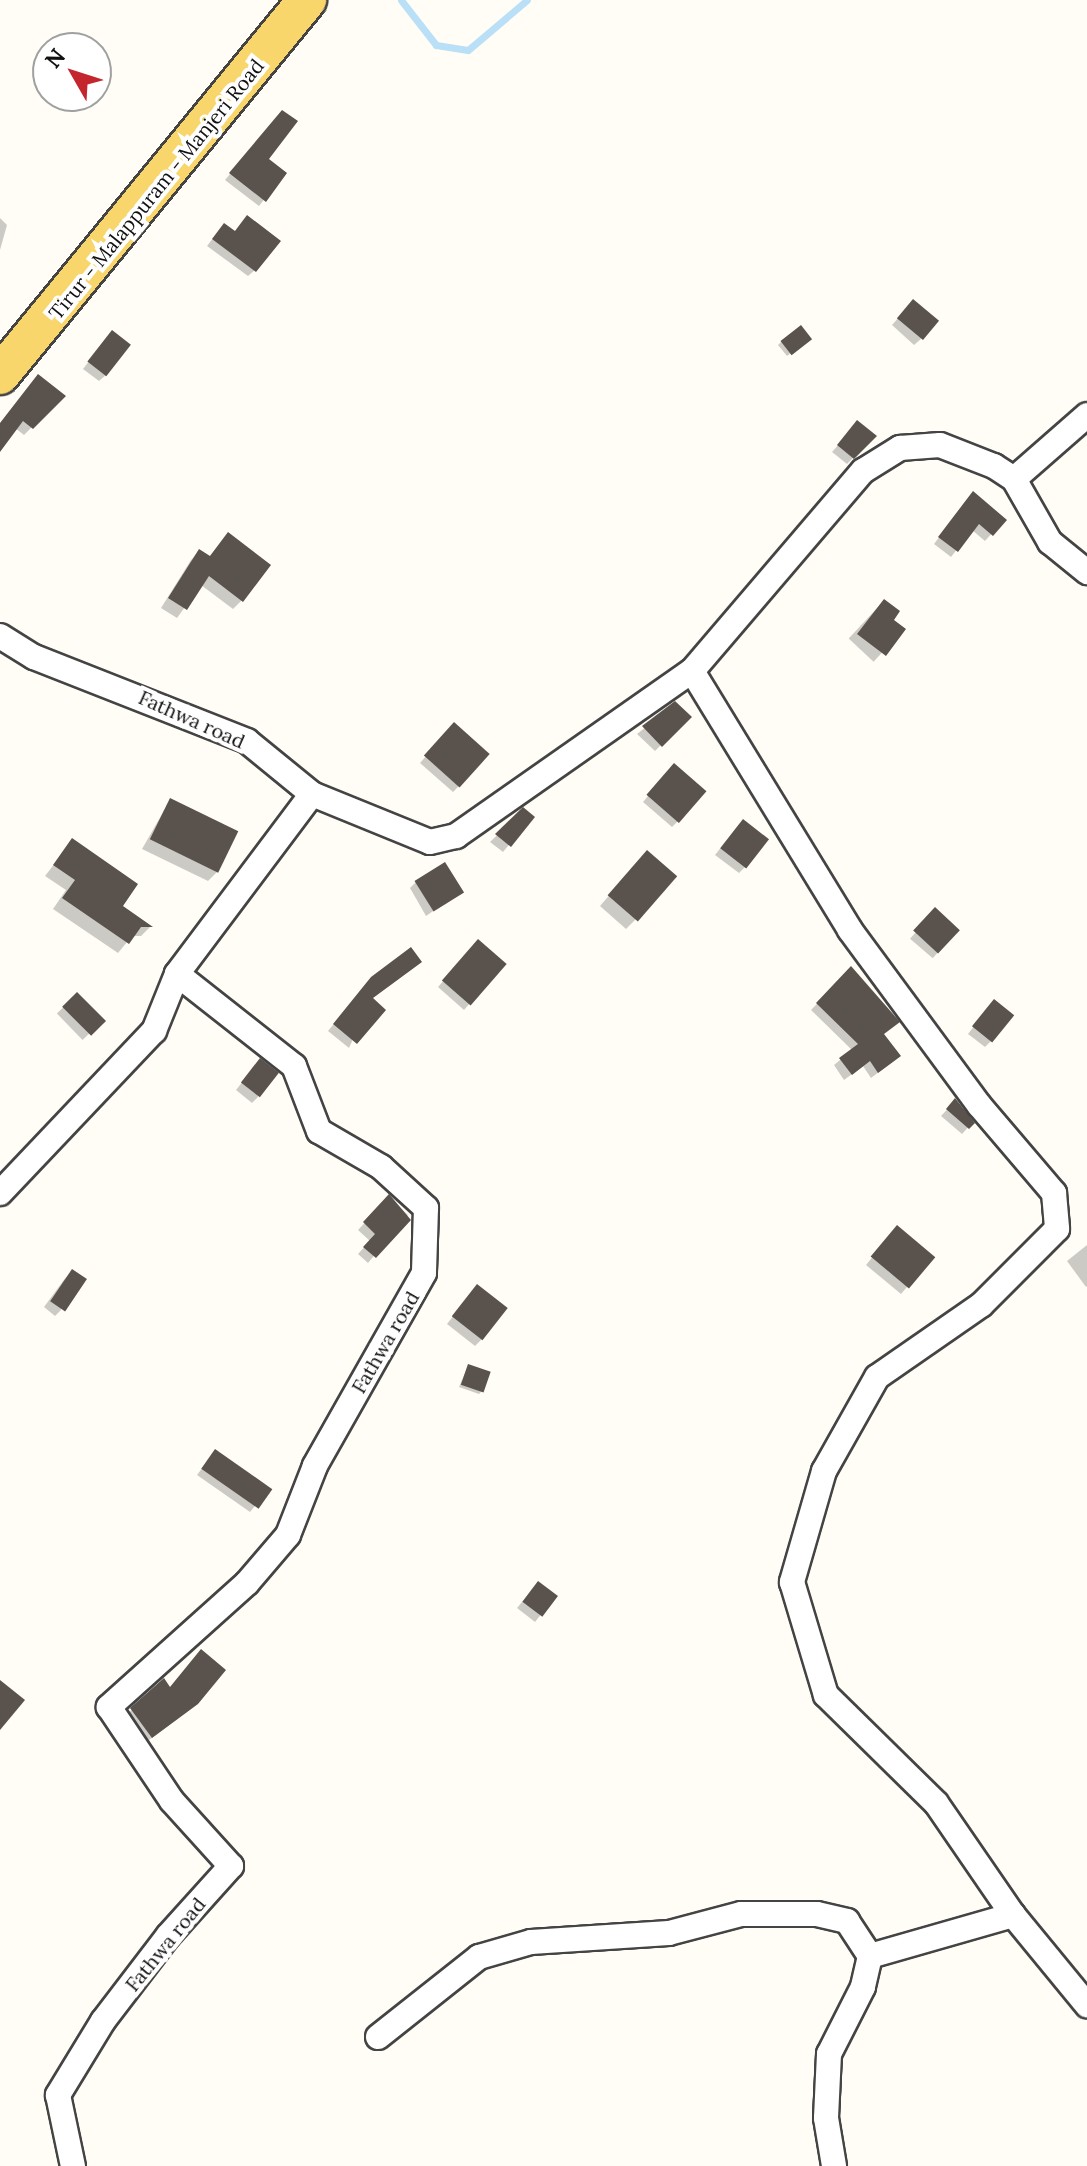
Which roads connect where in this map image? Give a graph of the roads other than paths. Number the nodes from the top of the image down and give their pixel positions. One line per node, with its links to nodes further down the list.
1 (307, 0): 2 (main road, Tirur - Malappuram - Manjeri Road)
2 (0, 375)
3 (1087, 415): 4 (street)
4 (1014, 479): 5 (street); 7 (street, Fathwa road)
5 (1087, 572)
6 (0, 636): 8 (street, Fathwa road)
7 (692, 671): 8 (street, Fathwa road); 11 (street)
8 (312, 794): 9 (street)
9 (177, 974): 10 (street); 15 (street, Fathwa road)
10 (0, 1193)
11 (1013, 1915): 12 (street); 13 (street)
12 (870, 1956): 14 (street); 16 (street)
13 (1087, 2005)
14 (378, 2037)
15 (73, 2166)
16 (834, 2166)

